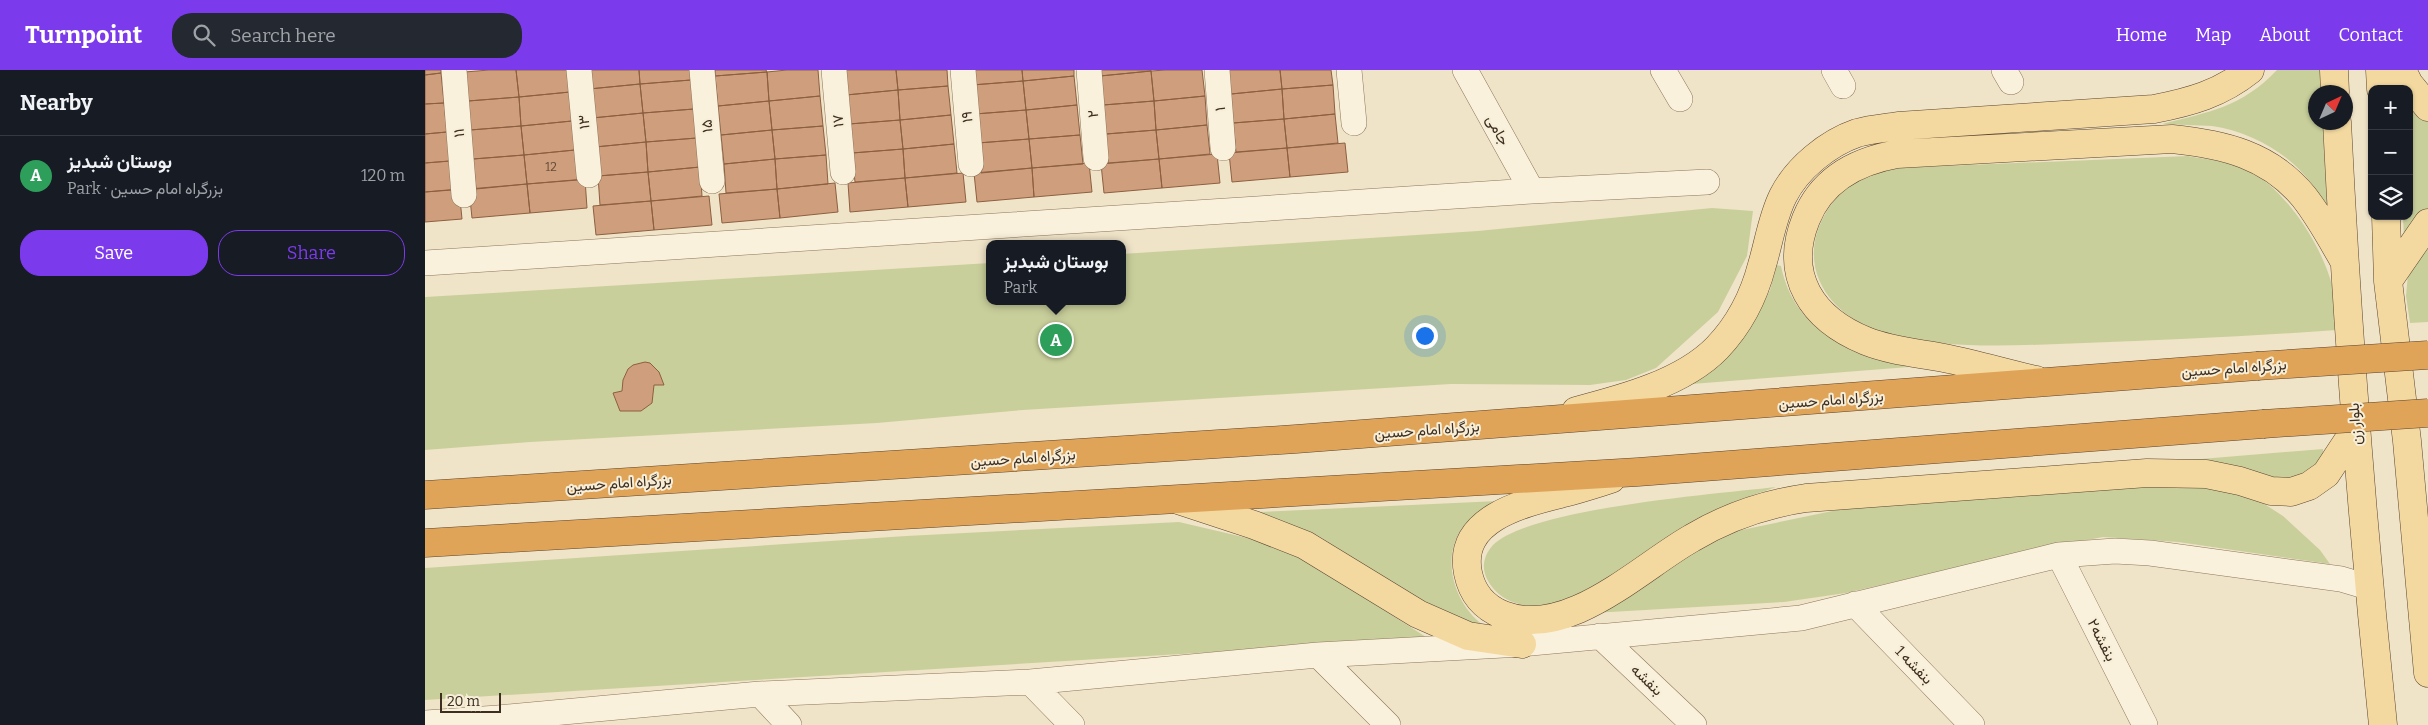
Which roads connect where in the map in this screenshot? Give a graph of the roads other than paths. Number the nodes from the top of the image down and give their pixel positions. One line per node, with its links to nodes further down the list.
1 (454, 70): 29 (street, ۱۱)
2 (579, 70): 25 (street, ۱۳)
3 (702, 70): 26 (street, ۱۵)
4 (834, 70): 24 (street, ۱۷)
5 (963, 70): 23 (street, ۱۹)
6 (1089, 70): 22 (street, ۲)
7 (1217, 70): 21 (street, ۱)
8 (1349, 70): 19 (street)
9 (1465, 70): 28 (street, جامی)
10 (1663, 70): 17 (street)
11 (2250, 70): 38 (main road)
12 (2334, 70): 15 (main road)
13 (2380, 70): 16 (main road)
14 (2402, 70): 18 (main road)
15 (2335, 85)
16 (2381, 85)
17 (1680, 99)
18 (2428, 107)
19 (1354, 123)
20 (2337, 130): 32 (main road, بلوار زن)
21 (1223, 148)
22 (1096, 158)
23 (971, 164)
24 (843, 172)
25 (589, 175)
26 (712, 182)
27 (1707, 182): 28 (street)
28 (1532, 191): 33 (street)
29 (464, 196)
30 (2385, 220): 34 (main road)
31 (2428, 223): 34 (main road)
32 (2343, 259): 36 (main road); 39 (main road, بلوار زن)
33 (425, 263)
34 (2388, 281): 40 (main road)
35 (2428, 355): 36 (highway, بزرگراه امام حسین, bridge)
36 (2049, 383): 38 (highway, بزرگراه امام حسین)
37 (2428, 413): 41 (highway, bridge)
38 (1535, 422): 43 (highway, بزرگراه امام حسین)
39 (2355, 430): 41 (main road); 47 (main road, بلوار زن)
40 (2407, 441): 42 (main road); 48 (main road)
41 (1638, 472): 44 (highway)
42 (2428, 487)
43 (425, 495)
44 (1172, 498): 45 (highway); 51 (main road)
45 (425, 543)
46 (2059, 555): 47 (street); 49 (street); 64 (street, بنفشه۲)
47 (2368, 587): 55 (main road, بلوار زن)
48 (2424, 590): 53 (main road)
49 (1855, 604): 50 (street); 63 (street, بنفشه 1)
50 (1600, 636): 51 (street); 62 (street, بنفشه)
51 (1522, 644): 52 (street)
52 (1318, 655): 54 (street); 61 (street)
53 (2428, 673)
54 (1030, 682): 56 (street); 60 (street)
55 (2379, 686): 65 (main road); 66 (main road, بلوار زن)
56 (760, 694): 58 (street); 59 (street)
57 (425, 722): 58 (street)
58 (501, 722)
59 (789, 725)
60 (1072, 725)
61 (1388, 725)
62 (1694, 725)
63 (1972, 725)
64 (2145, 725)
65 (2364, 725)
66 (2383, 725)

